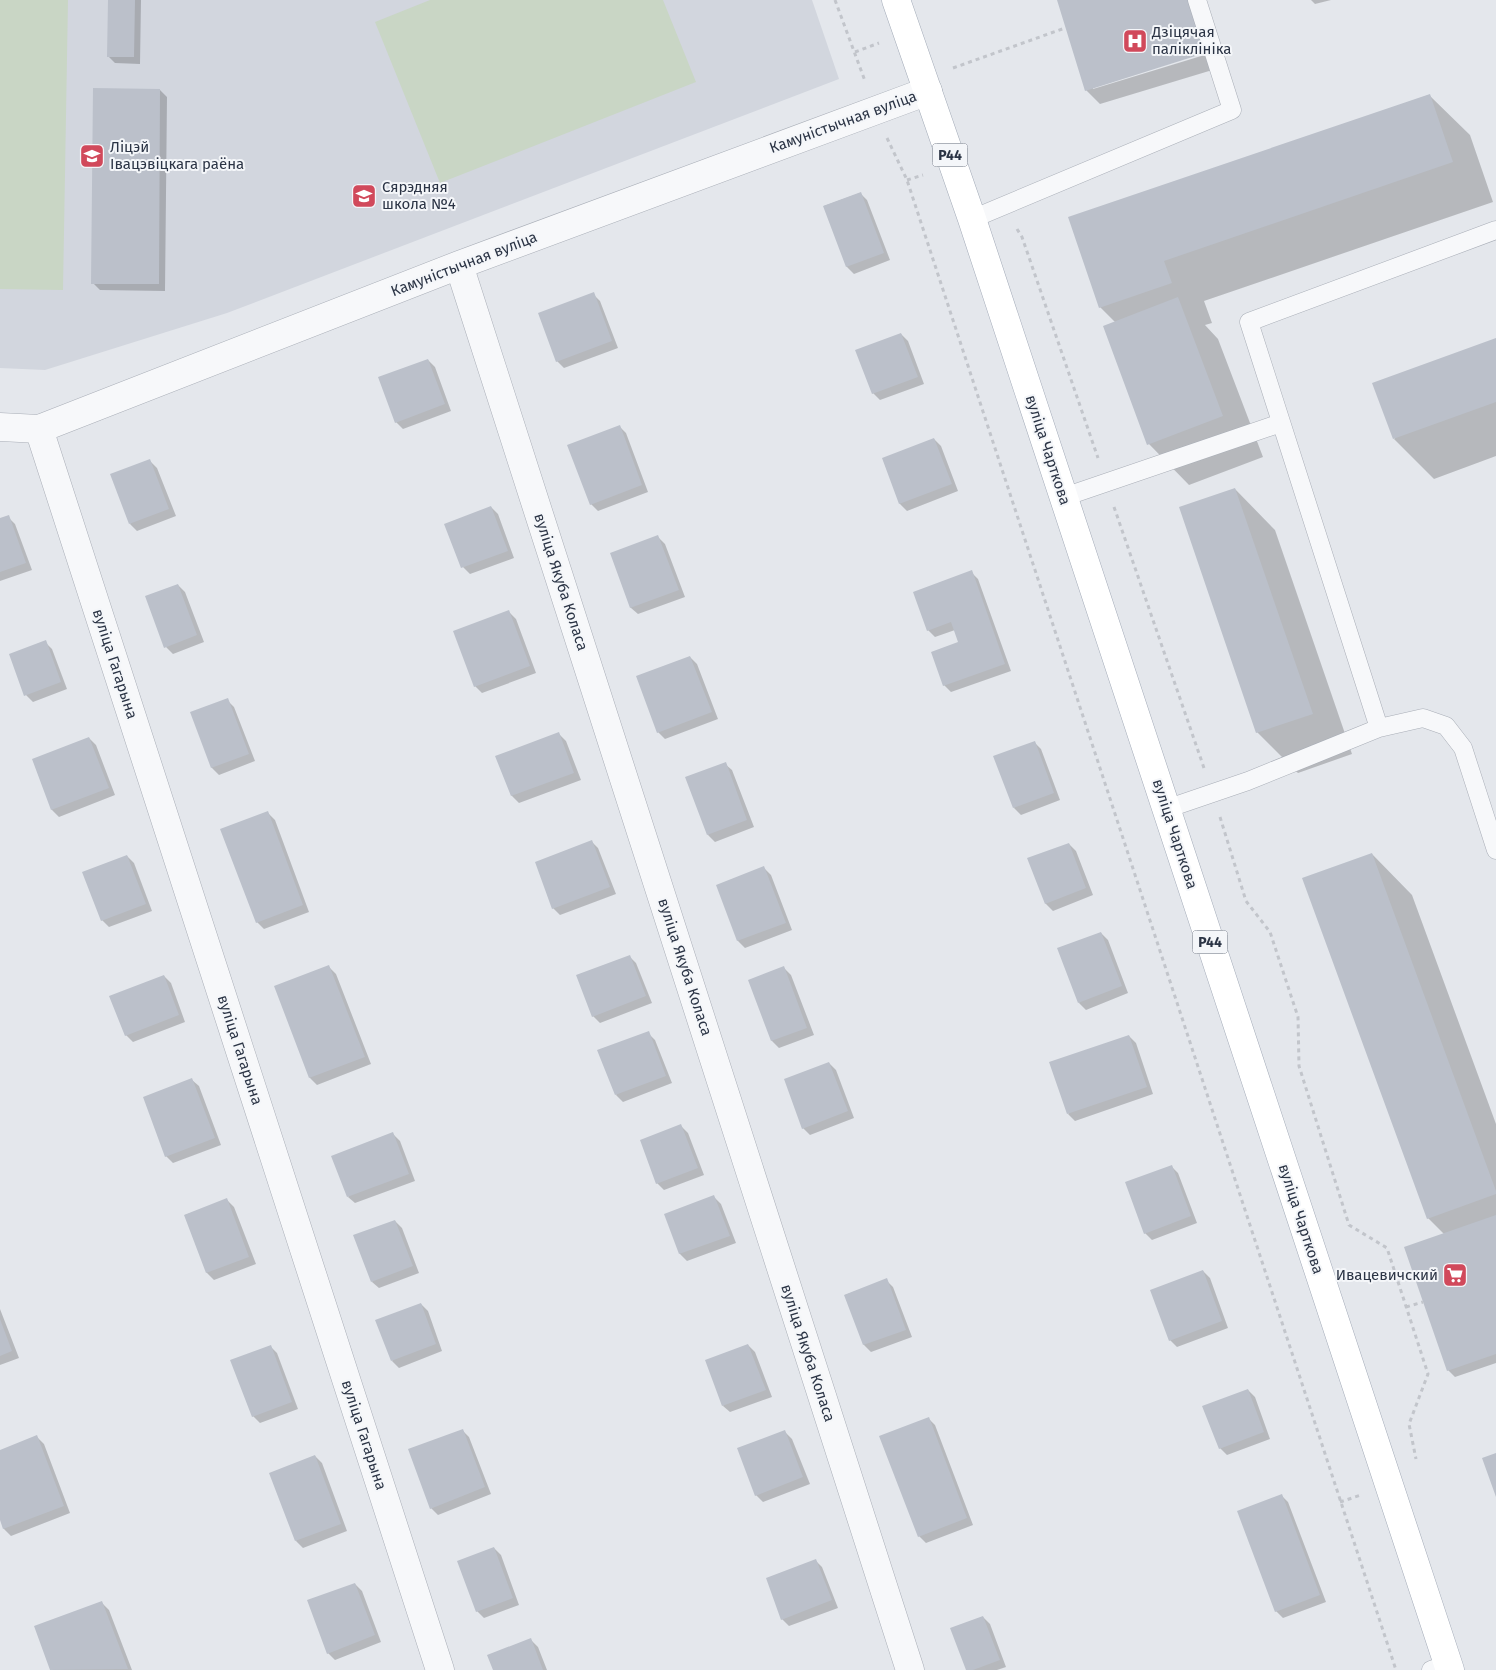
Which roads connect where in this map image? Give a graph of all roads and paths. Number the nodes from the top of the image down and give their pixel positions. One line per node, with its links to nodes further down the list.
1 (836, 0): 9 (path)
2 (896, 0): 8 (main road, вуліца Чарткова / Р44)
3 (1197, 0): 10 (lane)
4 (1065, 28): 6 (path)
5 (949, 59): 6 (path)
6 (952, 69): 7 (path)
7 (955, 77)
8 (928, 91): 9 (street, Камуністычная вуліца); 11 (main road, вуліца Чарткова / Р44)
9 (875, 110): 13 (street, Камуністычная вуліца); 29 (path)
10 (1003, 206): 11 (lane); 17 (path)
11 (972, 219): 18 (main road, вуліца Чарткова / Р44)
12 (1496, 230): 14 (lane)
13 (459, 265): 16 (street, Камуністычная вуліца); 28 (street, вуліца Якуба Коласа)
14 (1281, 423): 17 (lane); 19 (lane)
15 (0, 427): 16 (street, Камуністычная вуліца)
16 (39, 429): 27 (street, вуліца Гагарына)
17 (1106, 482): 18 (lane); 20 (path)
18 (1064, 497): 21 (main road, вуліца Чарткова / Р44)
19 (1379, 728): 20 (lane); 22 (lane)
20 (1212, 793): 21 (lane); 24 (path)
21 (1166, 809): 26 (main road, вуліца Чарткова / Р44)
22 (1496, 850)
23 (1423, 1302): 24 (path)
24 (1406, 1307): 25 (path)
25 (1417, 1465)
26 (1443, 1668)
27 (440, 1670)
28 (910, 1670)
29 (1396, 1670)

